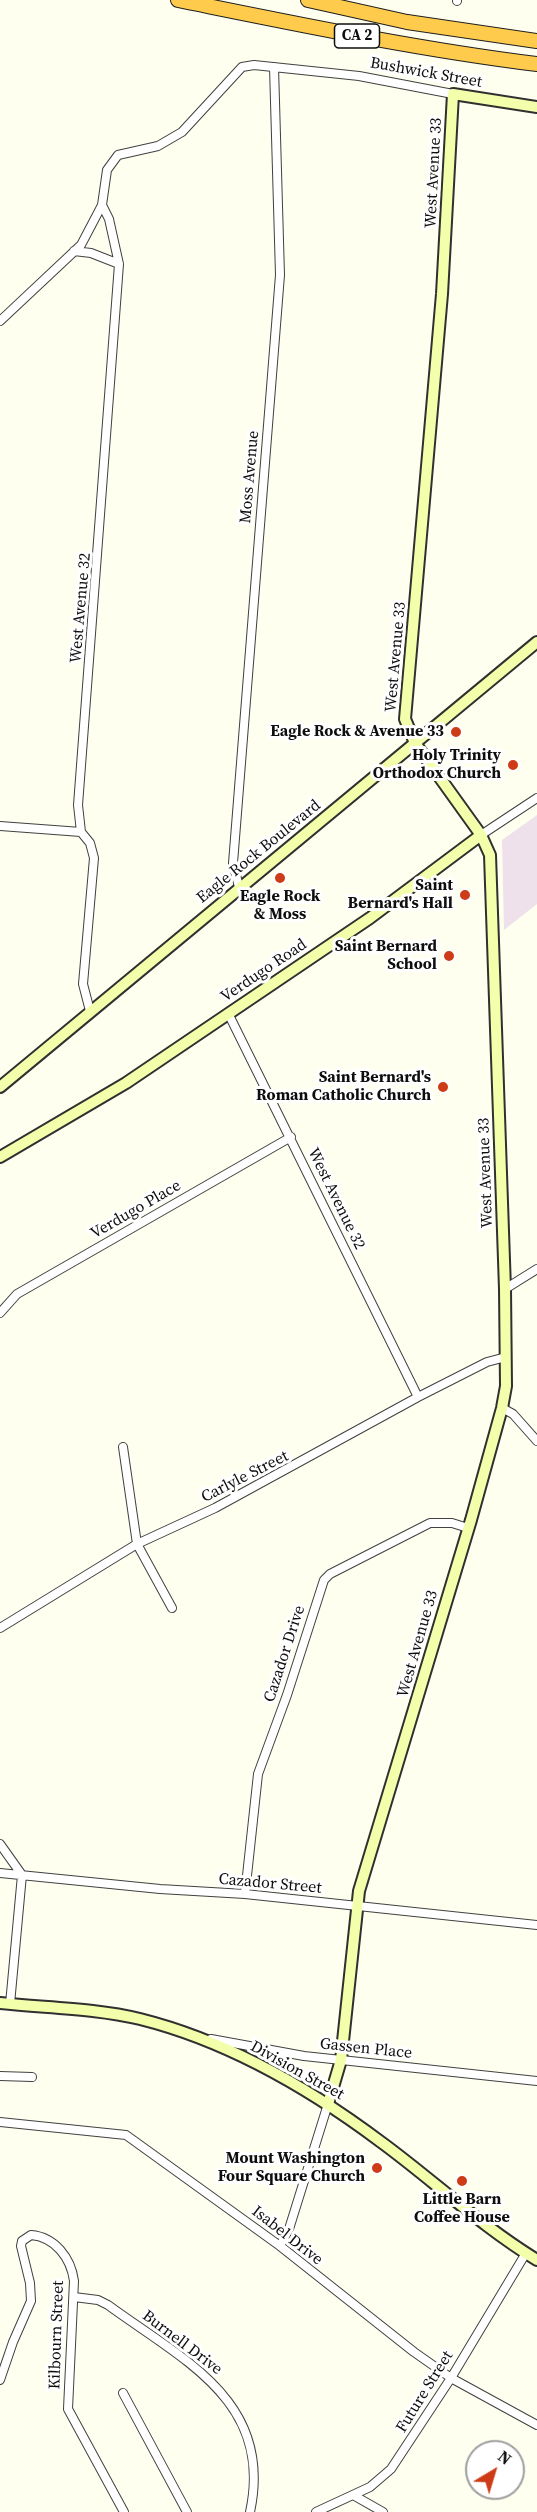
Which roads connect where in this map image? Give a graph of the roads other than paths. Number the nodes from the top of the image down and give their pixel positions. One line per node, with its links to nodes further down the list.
1 (178, 0): 4 (highway, CA 2)
2 (308, 0): 3 (highway, CA 2)
3 (537, 41)
4 (537, 64)
5 (274, 67): 6 (street, Bushwick Street); 8 (street, Bushwick Street); 18 (street, Moss Avenue)
6 (453, 94): 7 (street, Bushwick Street); 13 (street, West Avenue 33)
7 (537, 107)
8 (102, 205): 9 (street); 10 (street, West Avenue 32)
9 (74, 251): 10 (street); 11 (street)
10 (119, 264): 16 (street, West Avenue 32)
11 (0, 321)
12 (537, 642): 13 (street, Eagle Rock Boulevard)
13 (415, 743): 17 (street, West Avenue 33); 18 (street, Eagle Rock Boulevard)
14 (537, 798): 17 (street, Verdugo Road)
15 (0, 826): 16 (street)
16 (81, 832): 19 (street, West Avenue 32)
17 (481, 836): 20 (street, Verdugo Road); 25 (street, West Avenue 33)
18 (239, 887): 19 (street, Eagle Rock Boulevard)
19 (90, 1011): 21 (street, Eagle Rock Boulevard)
20 (228, 1013): 22 (street, West Avenue 32); 23 (street, Verdugo Road)
21 (0, 1087)
22 (291, 1137): 26 (street, Verdugo Place); 28 (street, West Avenue 32)
23 (0, 1157)
24 (537, 1269): 25 (street)
25 (505, 1289): 27 (street, West Avenue 33)
26 (0, 1313)
27 (506, 1357): 28 (street, Carlyle Street); 29 (street, West Avenue 33)
28 (418, 1397): 33 (street, Carlyle Street)
29 (502, 1408): 30 (street); 32 (street, West Avenue 33)
30 (537, 1441)
31 (123, 1447): 33 (street)
32 (468, 1528): 39 (street, Cazador Drive); 40 (street, West Avenue 33)
33 (137, 1544): 34 (street); 35 (street, Carlyle Street)
34 (172, 1608)
35 (0, 1628)
36 (0, 1844): 38 (street)
37 (0, 1873): 38 (street, Cazador Street)
38 (22, 1875): 39 (street, Cazador Street); 42 (street)
39 (245, 1894): 40 (street, Cazador Street)
40 (356, 1906): 41 (street, Cazador Street); 44 (street, West Avenue 33)
41 (537, 1925)
42 (5, 2004): 43 (street, Division Street)
43 (194, 2036): 44 (street, Gassen Place); 48 (street, Division Street)
44 (341, 2060): 47 (street, Gassen Place); 48 (street, West Avenue 33)
45 (0, 2076): 46 (street)
46 (32, 2077)
47 (537, 2081)
48 (328, 2104): 50 (street, West Avenue 33); 51 (street, Division Street)
49 (0, 2122): 50 (street, Isabel Drive)
50 (280, 2246): 54 (street, Isabel Drive)
51 (526, 2253): 52 (street, Division Street); 54 (street, Future Street)
52 (537, 2260)
53 (74, 2297): 55 (street, Kilbourn Street); 59 (street, Kilbourn Street); 61 (street, Burnell Drive)
54 (451, 2378): 57 (street, Isabel Drive); 58 (street, Future Street)
55 (0, 2380)
56 (123, 2393): 60 (street)
57 (537, 2425)
58 (353, 2495): 62 (street, Future Street); 63 (street)
59 (124, 2512)
60 (187, 2512)
61 (250, 2512)
62 (316, 2512)
63 (383, 2512)

